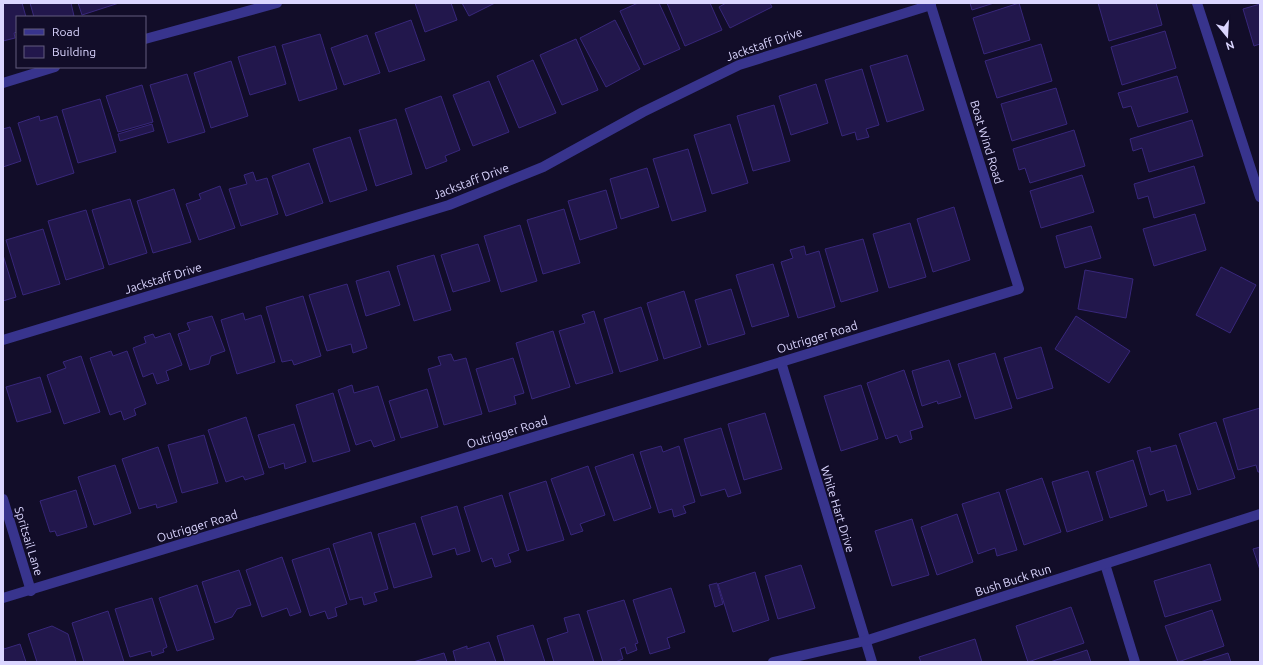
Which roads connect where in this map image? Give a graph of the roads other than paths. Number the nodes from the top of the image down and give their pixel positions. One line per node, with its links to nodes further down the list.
1 (276, 3): 4 (street)
2 (1197, 3): 7 (street)
3 (931, 4): 8 (street, Boat Wind Road); 9 (street, Jackstaff Drive)
4 (146, 39)
5 (52, 68): 6 (street)
6 (3, 83)
7 (1260, 197)
8 (1019, 289): 10 (street, Outrigger Road)
9 (3, 340)
10 (780, 362): 14 (street, Outrigger Road); 16 (street, White Hart Drive)
11 (3, 499): 14 (street, Spritsail Lane)
12 (1260, 514): 13 (street, Bush Buck Run)
13 (1105, 564): 16 (street, Bush Buck Run); 19 (street)
14 (31, 591): 15 (street, Outrigger Road)
15 (3, 598)
16 (865, 640): 17 (street, Bush Buck Run); 18 (street, White Hart Drive)
17 (772, 662)
18 (872, 662)
19 (1135, 662)

